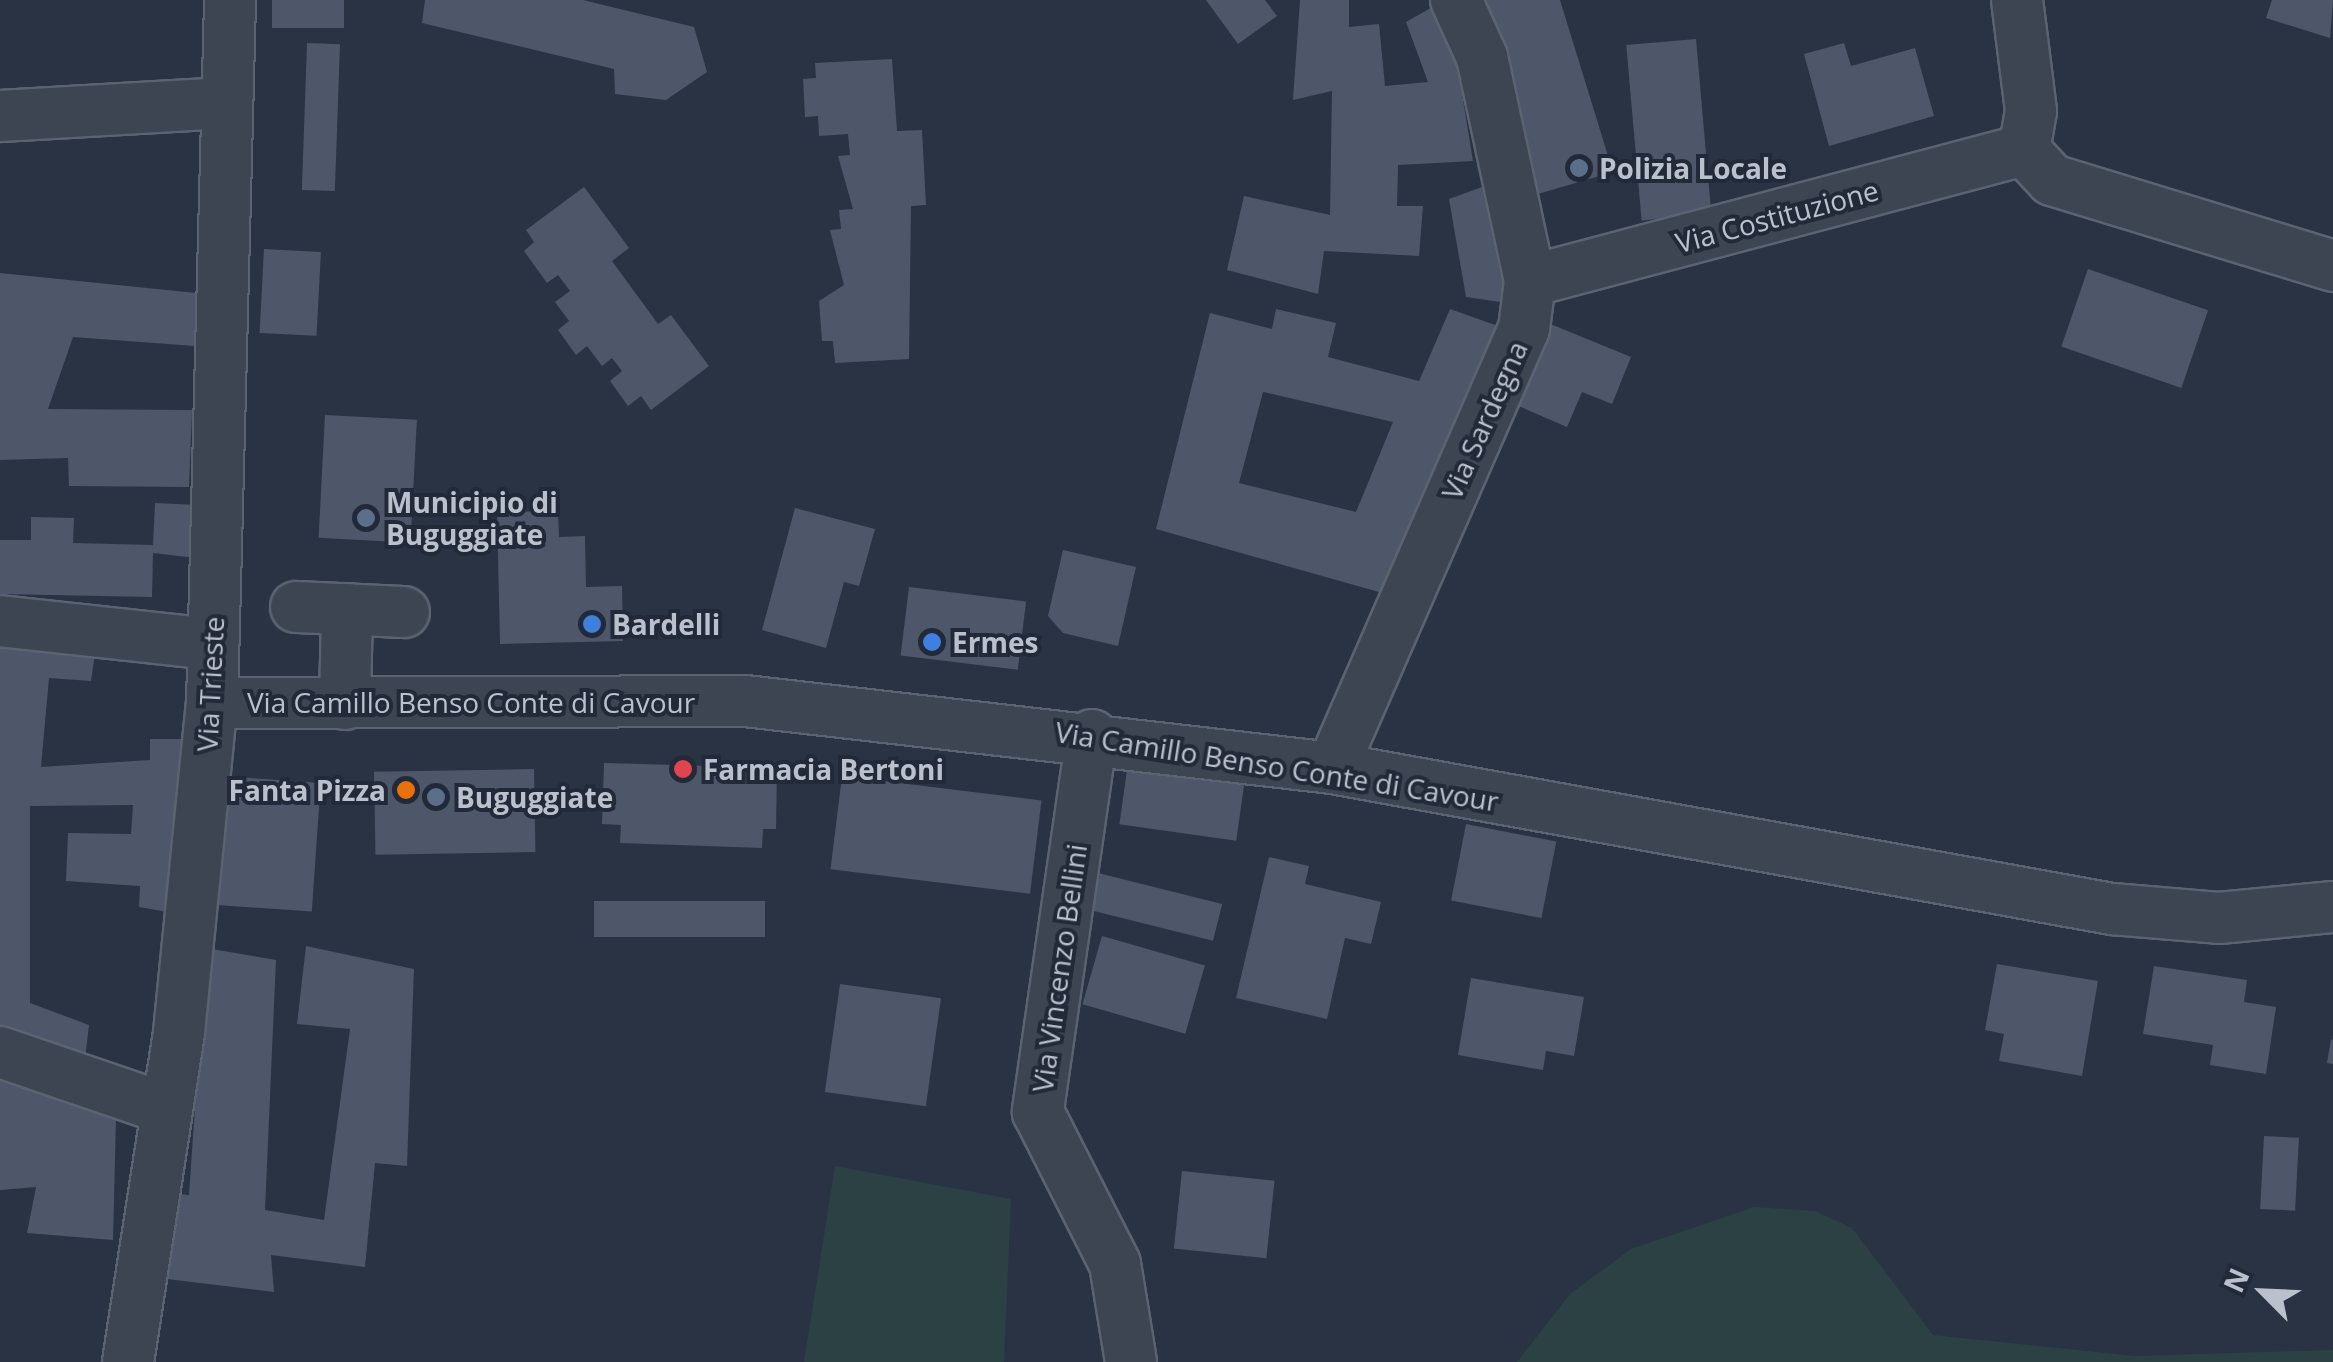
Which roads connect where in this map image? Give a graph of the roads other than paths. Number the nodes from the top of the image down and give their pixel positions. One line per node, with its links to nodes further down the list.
1 (230, 0): 4 (street, Via Trieste)
2 (1456, 0): 8 (street, Via Sardegna)
3 (2017, 0): 6 (street)
4 (223, 103): 5 (street); 13 (street, Via Trieste)
5 (0, 116)
6 (2024, 150): 7 (street); 8 (street, Via Costituzione)
7 (2333, 266)
8 (1530, 281): 17 (street, Via Sardegna)
9 (296, 607): 10 (street)
10 (347, 610): 11 (street); 15 (street)
11 (404, 612)
12 (0, 621): 13 (street)
13 (214, 644): 14 (street, Via Trieste)
14 (212, 703): 15 (street, Via Camillo Benso Conte di Cavour); 20 (street, Via Trieste)
15 (344, 704): 16 (street, Via Camillo Benso Conte di Cavour)
16 (1092, 735): 17 (street, Via Camillo Benso Conte di Cavour); 22 (street, Via Vincenzo Bellini)
17 (1332, 768): 18 (street, Via Camillo Benso Conte di Cavour)
18 (2333, 907)
19 (0, 1052): 20 (street)
20 (161, 1107): 21 (street, Via Trieste)
21 (128, 1362)
22 (1131, 1362)

